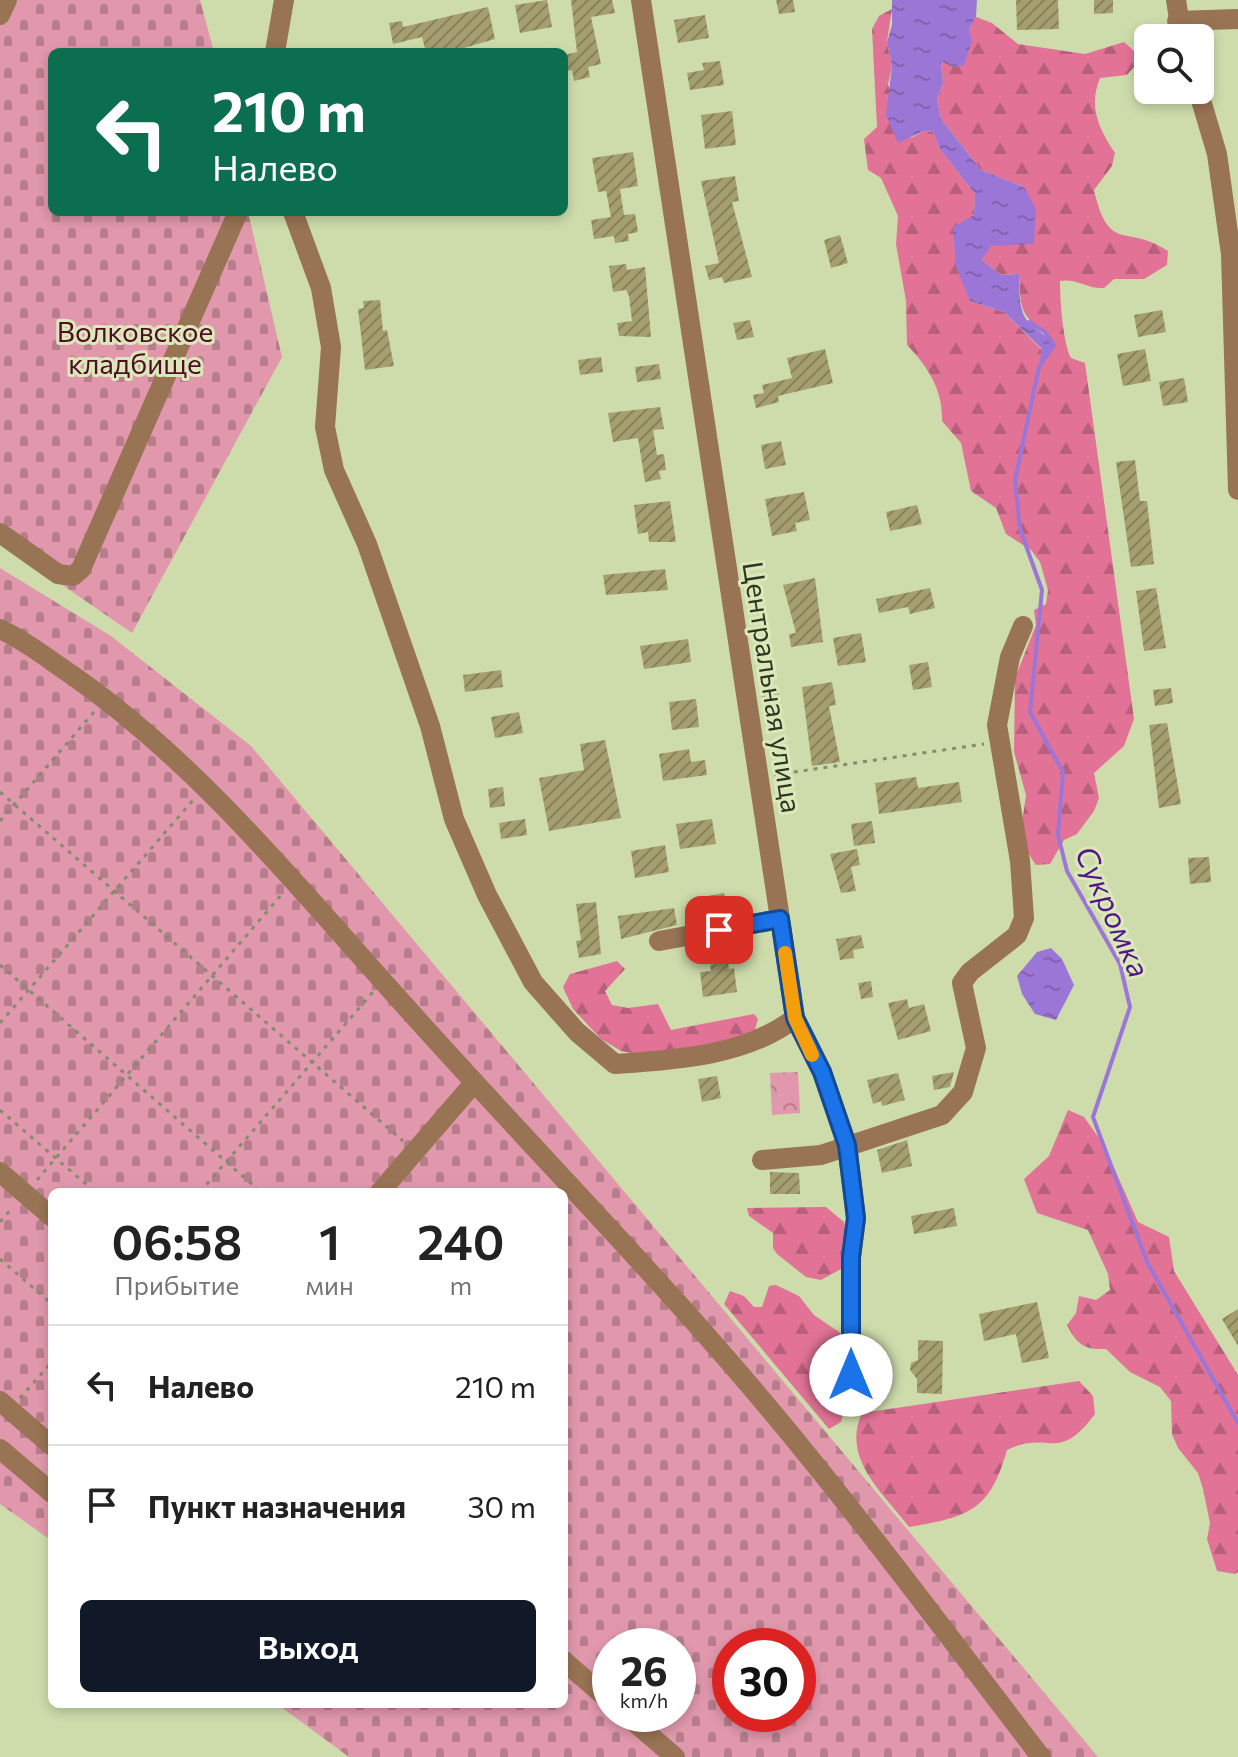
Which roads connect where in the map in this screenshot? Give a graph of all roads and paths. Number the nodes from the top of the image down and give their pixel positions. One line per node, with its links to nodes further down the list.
1 (7, 0): 5 (street)
2 (284, 0): 9 (street)
3 (641, 0): 19 (street, Центральная улица)
4 (1176, 0): 7 (street)
5 (0, 15)
6 (1238, 19): 8 (street)
7 (1178, 24)
8 (1211, 24)
9 (276, 48)
10 (1202, 104): 13 (street)
11 (236, 216): 14 (street)
12 (294, 216): 32 (street)
13 (1238, 490)
14 (0, 533)
15 (1023, 626): 18 (street)
16 (0, 629): 17 (street)
17 (106, 699): 20 (street); 22 (path)
18 (999, 741): 19 (path); 38 (street)
19 (759, 778): 26 (street, Центральная улица)
20 (206, 785): 24 (street); 25 (path)
21 (0, 792): 22 (path)
22 (14, 804): 23 (path); 25 (path)
23 (0, 821)
24 (294, 880): 29 (path); 30 (street)
25 (114, 891): 29 (path); 31 (path)
26 (780, 919): 27 (street); 32 (street, Центральная улица)
27 (659, 941)
28 (0, 965): 31 (path)
29 (212, 976): 34 (path); 35 (path)
30 (382, 981): 34 (path); 36 (street)
31 (29, 990): 33 (path); 35 (path)
32 (795, 1018): 38 (street, Центральная улица)
33 (0, 1023)
34 (312, 1063): 39 (path); 42 (path)
35 (127, 1076): 40 (path); 42 (path)
36 (474, 1083): 39 (street); 63 (street)
37 (0, 1110): 40 (path)
38 (847, 1145): 41 (street); 54 (street, Центральная улица)
39 (415, 1152): 47 (street)
40 (55, 1158): 44 (path); 48 (path)
41 (762, 1160)
42 (227, 1162): 45 (path); 46 (path)
43 (0, 1172): 48 (street)
44 (90, 1188)
45 (204, 1188)
46 (256, 1188)
47 (384, 1188)
48 (25, 1194): 49 (street); 50 (path)
49 (48, 1214)
50 (0, 1222)
51 (0, 1259): 52 (path)
52 (48, 1301)
53 (48, 1366): 55 (path)
54 (851, 1375)
55 (5, 1405): 56 (street)
56 (48, 1443)
57 (0, 1449): 58 (street)
58 (48, 1490)
59 (568, 1664): 60 (street)
60 (592, 1685)
61 (646, 1732): 62 (street)
62 (675, 1757)
63 (1041, 1757)

